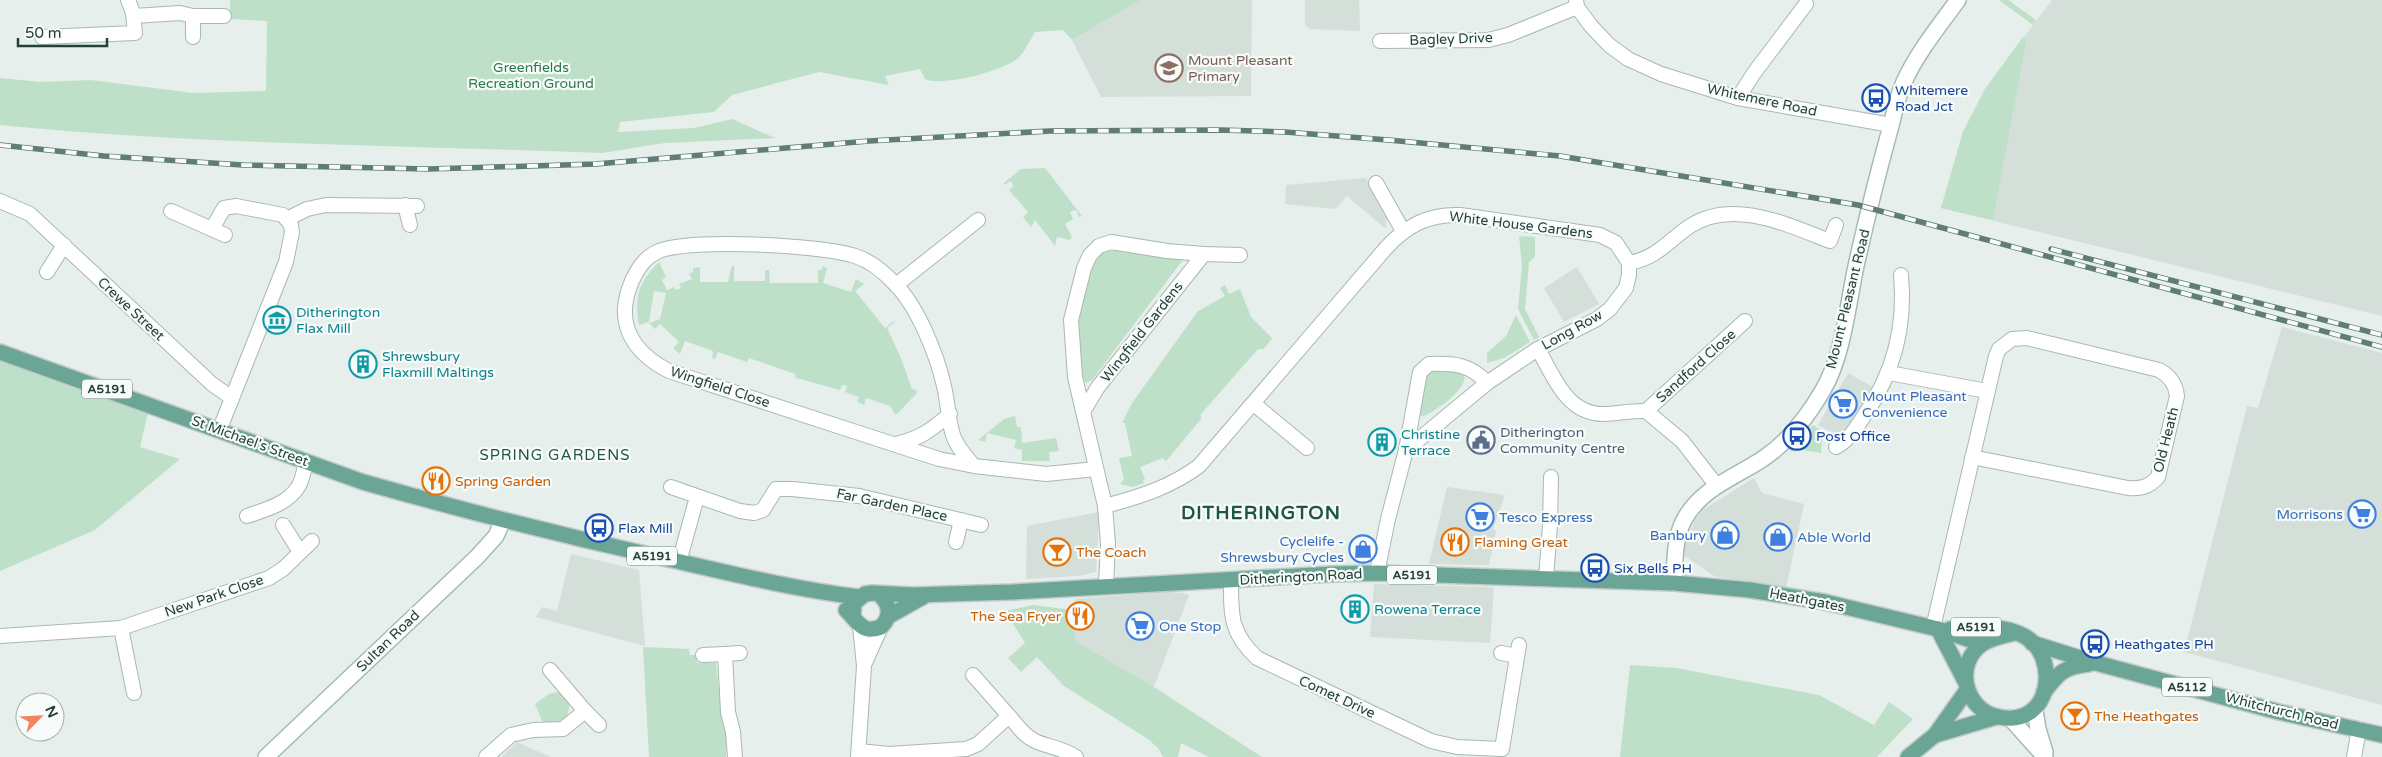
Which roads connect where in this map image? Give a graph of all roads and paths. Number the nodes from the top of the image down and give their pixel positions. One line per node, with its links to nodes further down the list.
1 (128, 0): 5 (street)
2 (1958, 0): 12 (street, Mount Pleasant Road)
3 (1576, 3): 10 (street, Bagley Drive); 11 (street, Whitemere Road)
4 (1807, 5): 11 (street)
5 (134, 16): 6 (street); 9 (street)
6 (193, 16): 7 (street); 8 (street)
7 (224, 16)
8 (193, 37)
9 (42, 38)
10 (1380, 41)
11 (1738, 98): 12 (street, Whitemere Road)
12 (1892, 126): 49 (street, Mount Pleasant Road)
13 (1376, 183): 20 (street)
14 (0, 201): 21 (street, Crewe Street)
15 (171, 211): 16 (street)
16 (287, 219): 18 (street); 34 (street)
17 (978, 220): 27 (street)
18 (410, 224)
19 (1836, 225): 24 (street)
20 (1403, 231): 24 (street, White House Gardens); 35 (street, White House Gardens)
21 (64, 245): 25 (street); 34 (street, Crewe Street)
22 (1204, 254): 23 (street); 37 (street, Wingfield Gardens); 37 (street)
23 (1240, 255)
24 (1629, 263): 29 (street, Long Row)
25 (47, 272)
26 (1900, 274): 31 (street)
27 (896, 285): 38 (street, Wingfield Close); 40 (street, Wingfield Close)
28 (1745, 321): 36 (street, Sandford Close)
29 (1538, 349): 32 (street, Long Row); 36 (street)
30 (0, 352): 39 (main road, St Michael's Street / A5191)
31 (1889, 373): 33 (street); 41 (street)
32 (1487, 383): 43 (street, Long Row); 43 (street)
33 (1987, 392): 44 (street, Old Heath); 44 (street, Old Heath)
34 (232, 398): 39 (street)
35 (1254, 404): 42 (street); 52 (street, White House Gardens)
36 (1646, 411): 49 (street)
37 (1083, 412): 47 (street)
38 (950, 414): 40 (street); 46 (street, Wingfield Close)
39 (219, 431): 45 (main road, St Michael's Street / A5191)
40 (894, 444): 46 (street, Wingfield Close)
41 (1836, 447)
42 (1307, 448)
43 (1406, 450): 62 (street)
44 (1972, 457): 74 (street, Old Heath)
45 (306, 461): 53 (street); 54 (main road, St Michael's Street / A5191)
46 (974, 466): 47 (street, Wingfield Close)
47 (1096, 469): 52 (street)
48 (1551, 477): 63 (street)
49 (1717, 486): 65 (street, Mount Pleasant Road)
50 (672, 487): 51 (street)
51 (698, 497): 55 (street, Far Garden Place); 61 (street)
52 (1105, 506): 66 (street)
53 (247, 516)
54 (503, 520): 61 (main road, Ditherington Road / A5191); 101 (street, Sultan Road)
55 (961, 520): 57 (street, Far Garden Place); 59 (street)
56 (283, 525): 60 (street)
57 (981, 525)
58 (312, 541): 60 (street, New Park Close)
59 (956, 542)
60 (300, 552): 73 (street, New Park Close)
61 (679, 562): 67 (main road, Ditherington Road / A5191)
62 (1377, 573): 63 (main road, Ditherington Road / A5191); 64 (main road, Ditherington Road / A5191)
63 (1546, 579): 65 (main road, Ditherington Road / A5191)
64 (1231, 580): 66 (main road, Ditherington Road / A5191); 98 (street, Comet Drive)
65 (1674, 583): 74 (main road, Heathgates / A5191)
66 (1106, 585): 69 (main road, Ditherington Road / A5191)
67 (802, 588): 70 (main road, Ditherington Road / A5191); 72 (main road, Ditherington Road / A5191)
68 (879, 594): 69 (main road, Ditherington Road / A5191); 70 (main road, Ditherington Road / A5191); 71 (main road)
69 (929, 595): 71 (main road, Ditherington Road / A5191)
70 (860, 597): 72 (main road)
71 (885, 621): 72 (main road); 84 (street)
72 (857, 622): 84 (street)
73 (121, 628): 76 (street, New Park Close); 89 (street)
74 (1936, 628): 75 (main road, A5191); 78 (main road, Heathgates / A5191); 87 (main road, A5191)
75 (2014, 633): 77 (main road, A5112); 78 (main road)
76 (0, 636)
77 (2032, 643): 83 (main road, Whitchurch Road / A5112); 88 (main road, A5112)
78 (1982, 644): 87 (main road)
79 (740, 653): 81 (street)
80 (1501, 653): 98 (street, Comet Drive)
81 (725, 654): 82 (street); 103 (street)
82 (703, 655)
83 (2096, 663): 88 (main road, Whitchurch Road / A5112); 95 (main road, Whitchurch Road / A5112)
84 (864, 666): 99 (street)
85 (550, 670): 91 (street)
86 (973, 675): 92 (street)
87 (1966, 686): 93 (main road); 96 (main road)
88 (2044, 692): 90 (main road, A5112)
89 (134, 693)
90 (2035, 710): 93 (main road); 106 (street)
91 (585, 711): 94 (street); 102 (street)
92 (1009, 716): 100 (street); 104 (street)
93 (2003, 718): 96 (main road); 106 (street)
94 (599, 725)
95 (2359, 730): 97 (main road, Whitchurch Road / A5112); 107 (street)
96 (1935, 735): 105 (main road)
97 (2382, 735)
98 (1501, 753)
99 (859, 754): 100 (street)
100 (889, 756)
101 (266, 757)
102 (486, 757)
103 (735, 757)
104 (1076, 757)
105 (1908, 757)
106 (2046, 757)
107 (2354, 757)

